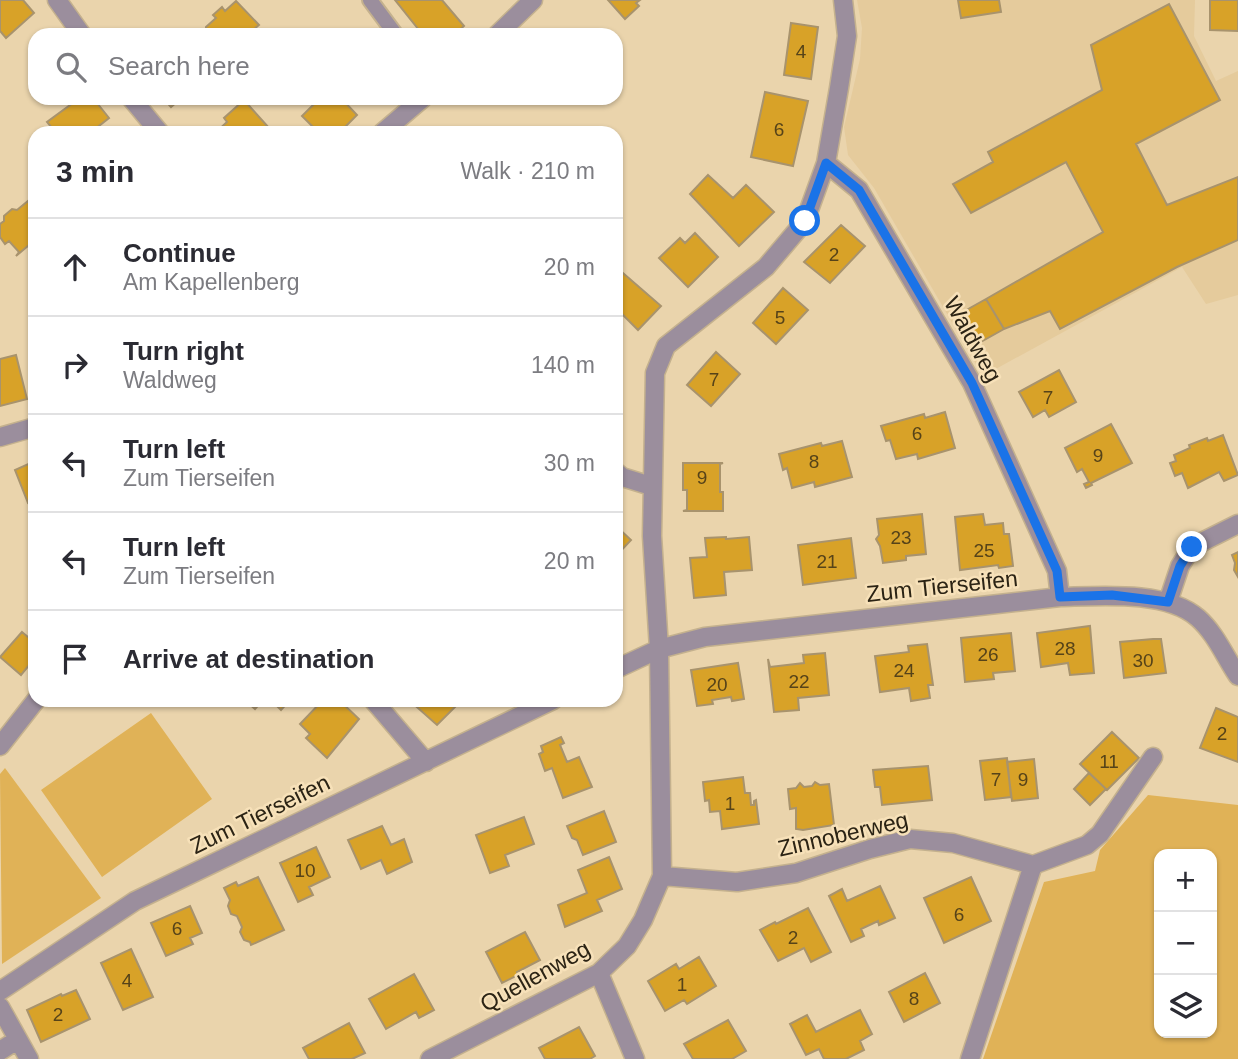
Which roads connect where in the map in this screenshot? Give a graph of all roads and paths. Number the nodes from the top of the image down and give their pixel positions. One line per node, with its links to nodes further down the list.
1 (57, 0): 5 (street)
2 (370, 0): 6 (lane)
3 (533, 0): 7 (street)
4 (843, 0): 12 (street)
5 (77, 28)
6 (391, 28)
7 (504, 28)
8 (137, 105): 10 (street)
9 (415, 105): 11 (street)
10 (154, 126)
11 (390, 126)
12 (826, 163): 16 (street); 18 (street, Waldweg)
13 (28, 429): 14 (street)
14 (0, 437)
15 (623, 477): 16 (street)
16 (651, 486): 20 (street)
17 (1238, 524): 19 (street)
18 (1060, 597): 19 (street, Zum Tierseifen); 20 (street, Zum Tierseifen)
19 (1168, 602): 22 (street)
20 (659, 649): 21 (street, Zum Tierseifen); 30 (street)
21 (623, 667)
22 (1238, 676)
23 (31, 707): 26 (street)
24 (379, 707): 28 (street)
25 (539, 707): 28 (street, Zum Tierseifen)
26 (0, 746)
27 (1153, 757): 29 (street)
28 (426, 762): 32 (street, Zum Tierseifen)
29 (1033, 865): 30 (street, Zinnoberweg); 39 (street)
30 (662, 876): 31 (street, Quellenweg)
31 (598, 973): 37 (street, Quellenweg); 38 (street)
32 (0, 991)
33 (0, 1007): 34 (street)
34 (17, 1040): 35 (street); 36 (street)
35 (0, 1051)
36 (29, 1059)
37 (430, 1059)
38 (635, 1059)
39 (970, 1059)

